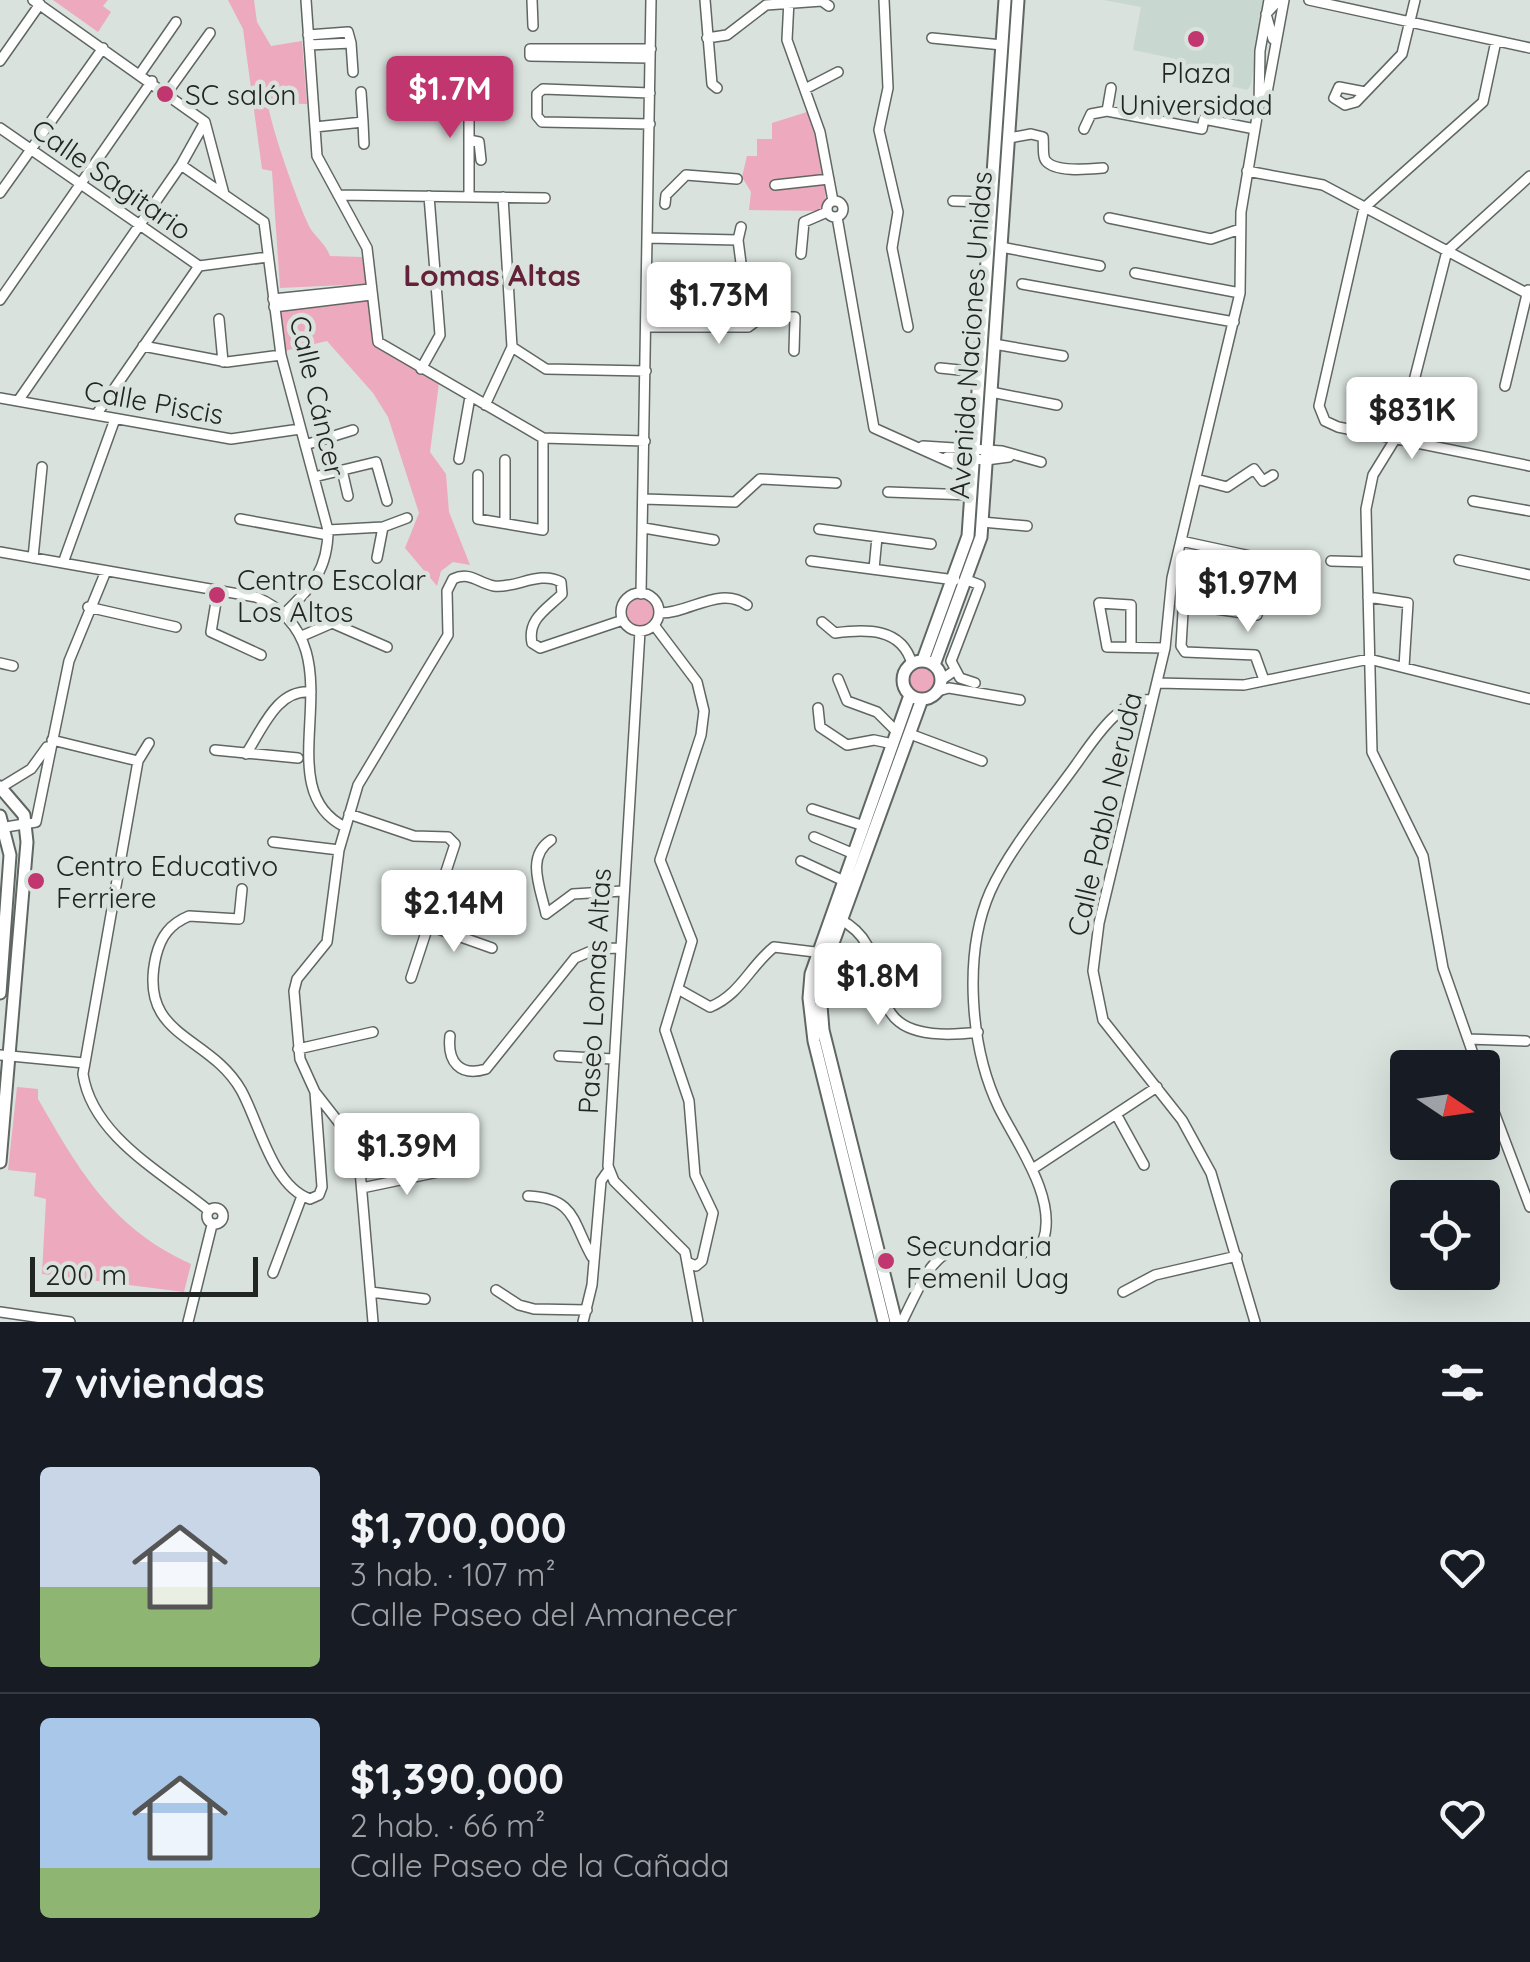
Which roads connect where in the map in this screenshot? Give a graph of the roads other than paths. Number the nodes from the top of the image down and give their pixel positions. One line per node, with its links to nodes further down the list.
1 (306, 0): 22 (street)
2 (532, 0): 18 (street)
3 (651, 0): 27 (street)
4 (705, 0): 20 (street)
5 (884, 0): 103 (street)
6 (1005, 0): 24 (street, Avenida Naciones Unidas)
7 (1018, 0): 51 (street, Avenida Naciones Unidas)
8 (1269, 0): 15 (street, Calle Pablo Neruda)
9 (1282, 0): 15 (street); 28 (street, Calle Pablo Neruda)
10 (1309, 0): 17 (street)
11 (1415, 0): 17 (street)
12 (37, 2): 25 (street); 29 (street)
13 (789, 2): 14 (street); 20 (street); 37 (street)
14 (829, 6)
15 (1266, 14): 28 (street); 42 (street, Calle Pablo Neruda)
16 (176, 22): 32 (street)
17 (1410, 23): 23 (street); 39 (street)
18 (532, 26)
19 (210, 33): 40 (street)
20 (707, 38): 35 (street)
21 (932, 38): 24 (street)
22 (309, 40): 30 (street); 47 (street)
23 (1496, 41): 26 (street); 76 (street)
24 (1002, 44): 74 (street, Avenida Naciones Unidas)
25 (102, 48): 32 (street); 54 (street)
26 (1530, 48)
27 (650, 53): 27 (street); 41 (street)
28 (1275, 53): 42 (street, Calle Pablo Neruda)
29 (0, 62)
30 (353, 72)
31 (838, 72): 37 (street)
32 (140, 74): 33 (street)
33 (152, 82): 40 (street); 62 (street)
34 (469, 84): 52 (street)
35 (717, 88)
36 (1111, 88): 43 (street)
37 (805, 89): 61 (street)
38 (362, 92): 45 (street)
39 (1365, 92)
40 (167, 93): 44 (street)
41 (650, 93): 46 (street); 46 (street)
42 (1259, 105): 50 (street, Calle Pablo Neruda)
43 (1107, 111): 49 (street); 50 (street)
44 (205, 122): 56 (street); 67 (street)
45 (363, 122): 47 (street); 53 (street)
46 (650, 124): 64 (street)
47 (315, 127): 68 (street)
48 (0, 128): 54 (street, Calle Sagitario)
49 (1084, 129)
50 (1255, 129): 58 (street, Calle Pablo Neruda)
51 (1009, 138): 57 (street); 84 (street, Avenida Naciones Unidas)
52 (469, 140): 55 (street); 70 (street)
53 (364, 144)
54 (31, 150): 62 (street, Calle Sagitario); 66 (street)
55 (482, 160)
56 (181, 165): 67 (street, Calle Cáncer); 79 (street)
57 (1103, 168)
58 (1247, 171): 76 (street); 81 (street, Calle Pablo Neruda)
59 (1530, 176): 85 (street)
60 (736, 179): 65 (street)
61 (830, 180): 63 (street); 77 (street)
62 (80, 184): 79 (street, Calle Sagitario); 98 (street)
63 (775, 186)
64 (649, 187): 65 (street); 82 (street)
65 (674, 187): 75 (street)
66 (0, 193)
67 (224, 194): 87 (street, Calle Cáncer)
68 (338, 196): 69 (street); 95 (street)
69 (430, 196): 70 (street); 112 (street)
70 (469, 197): 71 (street)
71 (503, 197): 72 (street); 106 (street)
72 (545, 198)
73 (953, 201): 74 (street)
74 (990, 202): 114 (street, Avenida Naciones Unidas)
75 (665, 204)
76 (1364, 208): 85 (street); 127 (street)
77 (832, 215): 86 (street); 130 (street)
78 (1108, 218): 81 (street)
79 (140, 225): 89 (street, Calle Sagitario); 119 (street)
80 (741, 227): 83 (street)
81 (1240, 229): 97 (street, Calle Pablo Neruda)
82 (648, 238): 83 (street); 93 (street)
83 (738, 240): 88 (street)
84 (1001, 247): 90 (street); 104 (street, Avenida Naciones Unidas)
85 (1447, 252): 96 (street); 127 (street)
86 (801, 254)
87 (268, 256): 89 (street); 99 (street, Calle Cáncer)
88 (741, 263)
89 (198, 266): 105 (street)
90 (1100, 266)
91 (1135, 273): 97 (street)
92 (1022, 284): 101 (street)
93 (648, 290): 94 (street); 102 (street)
94 (743, 290)
95 (371, 292): 99 (street); 112 (street)
96 (1528, 292): 115 (street)
97 (1240, 294): 101 (street, Calle Pablo Neruda)
98 (0, 300)
99 (274, 303): 108 (street, Calle Cáncer)
100 (219, 318): 110 (street)
101 (1234, 322): 141 (street, Calle Pablo Neruda)
102 (647, 327): 107 (street); 113 (street)
103 (908, 327)
104 (994, 344): 109 (street); 116 (street, Avenida Naciones Unidas)
105 (143, 346): 110 (street); 122 (street)
106 (512, 347): 113 (street); 120 (street)
107 (794, 350)
108 (280, 356): 110 (street); 124 (street, Calle Cáncer)
109 (1062, 356)
110 (224, 362)
111 (940, 368): 114 (street)
112 (422, 369): 117 (street)
113 (646, 371): 128 (street)
114 (979, 372): 131 (street, Avenida Naciones Unidas)
115 (1505, 386)
116 (991, 392): 121 (street); 131 (street, Avenida Naciones Unidas)
117 (470, 396): 120 (street); 132 (street)
118 (0, 398): 119 (street, Calle Piscis)
119 (18, 401): 122 (street, Calle Piscis)
120 (485, 405): 126 (street)
121 (1057, 405)
122 (96, 416): 123 (street, Calle Piscis)
123 (116, 419): 124 (street, Calle Piscis); 171 (street)
124 (300, 430): 129 (street, Calle Cáncer)
125 (353, 430): 129 (street)
126 (543, 438): 128 (street); 153 (street)
127 (1397, 439): 135 (street); 170 (street)
128 (646, 441): 146 (street)
129 (305, 446): 140 (street, Calle Cáncer)
130 (938, 452): 131 (street); 131 (street)
131 (978, 454): 134 (street); 144 (street, Avenida Naciones Unidas); 152 (street, Avenida Naciones Unidas)
132 (460, 459)
133 (505, 460): 153 (street)
134 (1041, 462)
135 (1530, 466)
136 (42, 467): 165 (street)
137 (342, 470): 140 (street); 145 (street); 148 (street)
138 (1273, 475): 141 (street)
139 (478, 476): 153 (street)
140 (314, 477): 158 (street, Calle Cáncer)
141 (1196, 479): 161 (street, Calle Pablo Neruda)
142 (836, 483): 146 (street)
143 (888, 492): 144 (street)
144 (971, 494): 175 (street, Avenida Naciones Unidas)
145 (348, 496)
146 (644, 498): 156 (street)
147 (1473, 500): 149 (street)
148 (387, 501)
149 (1530, 511)
150 (408, 518): 155 (street)
151 (240, 519): 158 (street)
152 (982, 522): 154 (street); 175 (street, Avenida Naciones Unidas)
153 (505, 524)
154 (1027, 526)
155 (383, 527): 158 (street); 166 (street)
156 (644, 528): 160 (street); 178 (street)
157 (819, 529): 159 (street)
158 (328, 533): 183 (street)
159 (878, 537): 162 (street); 172 (street)
160 (714, 540)
161 (1181, 541): 164 (street); 194 (street, Calle Pablo Neruda)
162 (931, 544)
163 (0, 552): 165 (street)
164 (1255, 557)
165 (33, 558): 171 (street)
166 (377, 558)
167 (811, 560): 172 (street)
168 (1459, 560): 174 (street)
169 (1331, 561): 170 (street)
170 (1367, 562): 179 (street)
171 (63, 563): 173 (street)
172 (874, 569): 175 (street)
173 (106, 571): 177 (street); 182 (street)
174 (1530, 575)
175 (961, 580): 197 (street, Avenida Naciones Unidas); 201 (street)
176 (1256, 588): 180 (street)
177 (218, 590): 183 (street); 195 (street)
178 (642, 594): 184 (street); 186 (street)
179 (1368, 598): 196 (street); 200 (street)
180 (1182, 604): 185 (street); 203 (street)
181 (747, 605): 184 (street)
182 (88, 607): 189 (street); 215 (street)
183 (285, 613): 191 (street)
184 (659, 613): 188 (street)
185 (1257, 615)
186 (623, 620): 190 (street); 225 (street)
187 (822, 622): 197 (street)
188 (654, 625): 190 (street); 247 (street)
189 (176, 627)
190 (640, 631): 238 (street, Paseo Lomas Altas)
191 (302, 636): 193 (street); 207 (street)
192 (1131, 644): 192 (street); 194 (street)
193 (388, 647)
194 (1166, 648): 205 (street, Calle Pablo Neruda)
195 (261, 656)
196 (1369, 658): 200 (street); 203 (street); 252 (street)
197 (923, 663): 206 (street); 208 (street, Avenida Naciones Unidas)
198 (0, 664): 199 (street)
199 (13, 666)
200 (1404, 667): 209 (street)
201 (954, 672): 204 (street); 206 (street)
202 (838, 678): 214 (street)
203 (1264, 680): 205 (street)
204 (974, 683)
205 (1157, 683): 211 (street, Calle Pablo Neruda)
206 (940, 685): 208 (street); 210 (street)
207 (311, 692): 213 (street); 229 (street)
208 (916, 697): 214 (street)
209 (1530, 699)
210 (1020, 700)
211 (1152, 700): 250 (street); 260 (street, Calle Pablo Neruda)
212 (818, 708): 214 (street)
213 (264, 728): 218 (street); 219 (street)
214 (900, 737): 222 (street); 228 (street); 241 (street)
215 (52, 740): 221 (street); 223 (street); 227 (street)
216 (149, 743): 221 (street)
217 (215, 750): 218 (street)
218 (246, 754): 219 (street)
219 (266, 756): 220 (street)
220 (298, 758)
221 (138, 761): 259 (street)
222 (982, 761)
223 (0, 787): 227 (street)
224 (812, 808): 228 (street)
225 (350, 814): 229 (street); 242 (street)
226 (3, 822): 227 (street); 239 (street)
227 (31, 824): 240 (street)
228 (864, 826): 234 (street)
229 (346, 827): 233 (street)
230 (814, 837): 234 (street)
231 (551, 840): 238 (street)
232 (273, 842): 233 (street)
233 (338, 850): 254 (street)
234 (854, 854): 236 (street)
235 (801, 862): 236 (street)
236 (844, 881): 241 (street)
237 (242, 888): 271 (street)
238 (622, 891): 244 (street, Paseo Lomas Altas)
239 (3, 913): 240 (street); 248 (street)
240 (20, 915): 256 (street)
241 (836, 919): 245 (street); 250 (street)
242 (430, 926): 243 (street); 246 (street)
243 (492, 948)
244 (619, 948): 251 (street); 258 (street, Paseo Lomas Altas)
245 (824, 953): 247 (street); 264 (street)
246 (411, 978)
247 (678, 988): 276 (street)
248 (0, 992)
249 (372, 1032): 254 (street)
250 (978, 1032): 267 (street)
251 (450, 1036)
252 (1468, 1039): 253 (street); 255 (street)
253 (1526, 1041)
254 (298, 1049): 261 (street)
255 (1472, 1050)
256 (4, 1056): 259 (street); 265 (street)
257 (560, 1056): 258 (street)
258 (613, 1059): 268 (street, Paseo Lomas Altas)
259 (84, 1062): 285 (street)
260 (1156, 1087): 262 (street); 274 (street, Calle Pablo Neruda)
261 (314, 1092): 270 (street); 271 (street)
262 (1116, 1114): 266 (street); 267 (street)
263 (1500, 1128): 273 (street)
264 (844, 1144): 289 (street); 290 (street)
265 (0, 1162)
266 (1144, 1166)
267 (1034, 1168): 290 (street)
268 (608, 1170): 275 (street, Paseo Lomas Altas); 276 (street)
269 (443, 1171): 270 (street)
270 (362, 1188): 279 (street)
271 (302, 1196): 277 (street)
272 (528, 1196): 275 (street)
273 (1530, 1207)
274 (1236, 1256): 280 (street); 291 (street, Calle Pablo Neruda)
275 (594, 1260): 282 (street, Paseo Lomas Altas)
276 (689, 1263): 288 (street)
277 (273, 1273)
278 (496, 1290): 282 (street)
279 (371, 1292): 281 (street); 286 (street)
280 (1123, 1292)
281 (425, 1299)
282 (586, 1310): 287 (street, Paseo Lomas Altas)
283 (0, 1312): 284 (street)
284 (70, 1322)
285 (188, 1322)
286 (373, 1322)
287 (583, 1322)
288 (698, 1322)
289 (884, 1322)
290 (899, 1322)
291 (1255, 1322)

